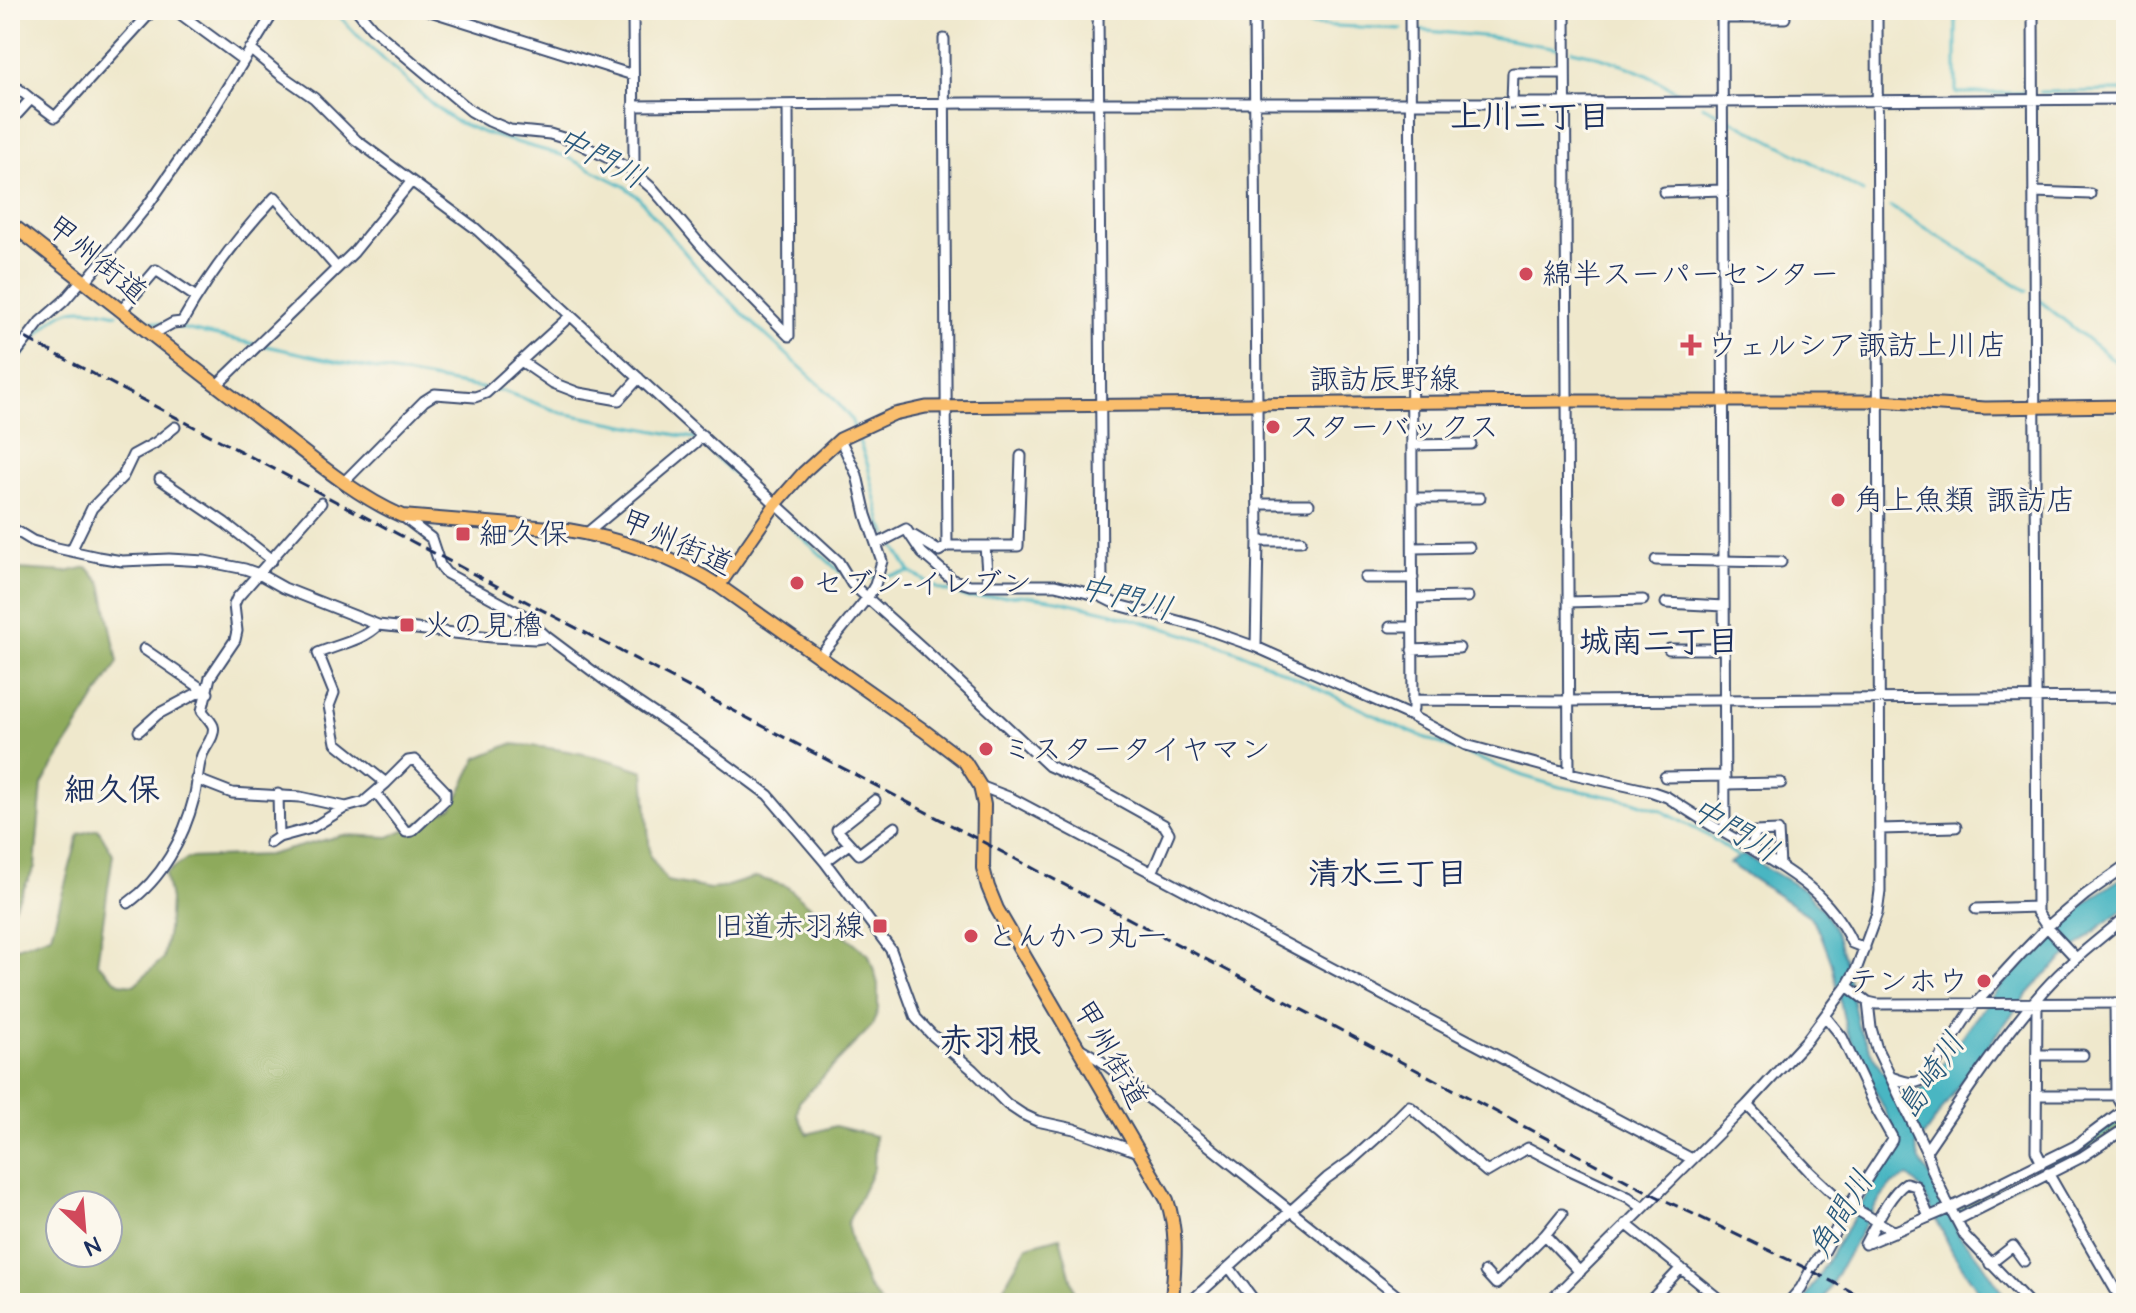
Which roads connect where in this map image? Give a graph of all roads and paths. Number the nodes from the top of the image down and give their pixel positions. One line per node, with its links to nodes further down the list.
1 (153, 10): 21 (street)
2 (175, 10): 17 (street)
3 (275, 10): 16 (street)
4 (357, 10): 35 (street)
5 (427, 10): 19 (street)
6 (633, 10): 19 (street)
7 (1098, 10): 29 (street)
8 (1254, 10): 30 (street)
9 (1410, 10): 27 (street)
10 (1565, 10): 18 (street)
11 (1877, 10): 24 (street)
12 (2033, 10): 22 (street)
13 (1722, 14): 14 (street); 26 (street)
14 (1785, 18)
15 (944, 39): 31 (street)
16 (250, 49): 17 (street); 36 (street)
17 (243, 60): 43 (street)
18 (1565, 73): 25 (street); 28 (street)
19 (633, 75): 32 (street)
20 (10, 82): 21 (street)
21 (31, 99): 34 (street)
22 (2032, 99): 23 (street); 24 (street); 39 (street)
23 (2126, 99)
24 (1877, 101): 26 (street); 53 (street)
25 (1512, 102): 27 (street); 28 (street)
26 (1722, 102): 28 (street); 37 (street)
27 (1410, 103): 30 (street); 55 (street)
28 (1566, 103): 52 (street)
29 (1100, 104): 30 (street); 31 (street); 56 (street)
30 (1256, 104): 57 (street)
31 (945, 105): 33 (street); 58 (street)
32 (633, 106): 33 (street); 35 (street)
33 (788, 106): 35 (street)
34 (10, 122)
35 (630, 169)
36 (411, 182): 42 (street); 46 (street)
37 (1722, 190): 38 (street); 54 (street)
38 (1664, 192)
39 (2034, 192): 40 (street); 60 (street)
40 (2090, 194)
41 (10, 223): 43 (highway, 甲州街道)
42 (337, 268): 44 (street); 51 (street)
43 (84, 281): 45 (highway, 甲州街道); 48 (street)
44 (196, 297): 45 (street); 47 (street)
45 (121, 311): 47 (highway, 甲州街道)
46 (570, 316): 49 (street); 50 (street)
47 (157, 332): 51 (highway, 甲州街道)
48 (10, 361)
49 (521, 361): 50 (street); 68 (street)
50 (639, 378): 62 (street)
51 (217, 385): 68 (highway, 甲州街道)
52 (1568, 401): 54 (main road, 諏訪辰野線); 55 (main road, 諏訪辰野線); 101 (street)
53 (1880, 401): 54 (main road, 諏訪辰野線); 60 (main road, 諏訪辰野線); 117 (street)
54 (1723, 402): 89 (street)
55 (1412, 403): 57 (main road, 諏訪辰野線); 65 (street)
56 (1101, 404): 57 (main road, 諏訪辰野線); 58 (main road, 諏訪辰野線); 96 (street)
57 (1256, 404): 72 (street)
58 (945, 405): 63 (main road, 諏訪辰野線); 82 (street)
59 (2126, 406): 60 (main road, 諏訪辰野線)
60 (2034, 407): 118 (street)
61 (175, 427): 86 (street)
62 (699, 438): 74 (street); 77 (street)
63 (842, 438): 74 (main road, 諏訪辰野線); 81 (street)
64 (1471, 444): 65 (street)
65 (1412, 445): 69 (street)
66 (1021, 456): 83 (street)
67 (160, 479): 87 (street)
68 (344, 482): 75 (highway, 甲州街道)
69 (1413, 498): 70 (street); 85 (street)
70 (1480, 498)
71 (321, 503): 87 (street)
72 (1258, 504): 73 (street); 79 (street)
73 (1309, 504)
74 (775, 505): 95 (main road, 諏訪辰野線); 97 (street)
75 (402, 516): 77 (highway, 甲州街道); 107 (street)
76 (10, 527): 86 (street)
77 (587, 533): 95 (highway, 甲州街道)
78 (905, 533): 81 (street); 82 (street); 94 (street)
79 (1258, 541): 80 (street); 108 (street)
80 (1301, 541)
81 (879, 543): 97 (street)
82 (947, 546): 83 (street)
83 (985, 546): 94 (street)
84 (1469, 547): 85 (street)
85 (1413, 548): 93 (street)
86 (71, 551): 91 (street)
87 (272, 560): 91 (street)
88 (1656, 560): 89 (street)
89 (1724, 561): 90 (street); 103 (street)
90 (1781, 562)
91 (259, 574): 104 (street); 115 (street)
92 (1365, 578): 93 (street)
93 (1413, 578): 99 (street)
94 (988, 585): 96 (street)
95 (719, 586): 114 (highway, 甲州街道)
96 (1100, 596): 108 (street)
97 (868, 597): 114 (street); 144 (street)
98 (1468, 597): 99 (street)
99 (1413, 598): 106 (street)
100 (1643, 600): 101 (street)
101 (1568, 602): 121 (street)
102 (1666, 603): 103 (street)
103 (1724, 606): 112 (street)
104 (378, 625): 107 (street); 128 (street)
105 (1390, 627): 106 (street)
106 (1412, 627): 113 (street)
107 (547, 637): 141 (street)
108 (1256, 647): 122 (street)
109 (1459, 648): 113 (street)
110 (144, 649): 115 (street)
111 (1669, 649): 112 (street)
112 (1725, 649): 120 (street)
113 (1412, 650): 119 (street)
114 (820, 656): 130 (highway, 甲州街道)
115 (205, 692): 123 (street); 126 (street)
116 (2126, 697): 118 (street)
117 (1879, 698): 118 (street); 120 (street); 137 (street)
118 (2036, 698): 146 (street)
119 (1412, 700): 121 (street); 122 (street)
120 (1725, 700): 121 (street); 127 (street)
121 (1569, 701): 124 (street)
122 (1411, 716): 124 (street)
123 (139, 731)
124 (1569, 773): 138 (street)
125 (1665, 777): 127 (street)
126 (196, 779): 132 (street); 145 (street)
127 (1725, 780): 129 (street); 138 (street)
128 (386, 783): 131 (street); 131 (street)
129 (1781, 783)
130 (980, 786): 144 (street); 158 (highway, 甲州街道)
131 (376, 793): 134 (street)
132 (278, 794): 134 (street); 134 (street)
133 (875, 800): 139 (street)
134 (346, 807)
135 (895, 827): 139 (street)
136 (1956, 827): 137 (street)
137 (1880, 829): 150 (street)
138 (1725, 833): 140 (street)
139 (849, 844): 141 (street)
140 (1752, 849): 142 (street); 142 (street)
141 (825, 862): 168 (street)
142 (1780, 865): 150 (street)
143 (2126, 866): 149 (street)
144 (1152, 873): 169 (street)
145 (128, 903)
146 (2037, 907): 147 (street); 149 (street)
147 (1976, 909)
148 (2126, 917): 151 (street)
149 (2049, 929): 151 (street); 154 (street)
150 (1865, 948): 152 (street)
151 (2075, 957): 156 (street)
152 (1847, 986): 153 (street); 157 (street)
153 (1868, 1002): 154 (street); 161 (street)
154 (1979, 1003): 156 (street); 161 (street)
155 (2121, 1003): 156 (street); 163 (street)
156 (2032, 1004): 159 (street); 167 (street)
157 (1825, 1016): 164 (street); 172 (street)
158 (1076, 1045): 168 (highway, 甲州街道); 175 (street)
159 (2037, 1055): 160 (street); 162 (street)
160 (2083, 1055)
161 (1892, 1081): 167 (street)
162 (2037, 1095): 163 (street); 170 (street)
163 (2116, 1095): 165 (street)
164 (1747, 1105): 169 (street); 172 (street)
165 (2125, 1108): 170 (street)
166 (2126, 1128): 171 (street)
167 (1925, 1150): 174 (street)
168 (1138, 1152): 189 (highway, 甲州街道)
169 (1692, 1159): 173 (street)
170 (2042, 1163): 174 (street)
171 (2048, 1173): 178 (street); 198 (street)
172 (1850, 1206): 179 (street); 196 (street)
173 (1643, 1208): 175 (street); 180 (street)
174 (1949, 1208): 177 (street); 178 (street)
175 (1291, 1212): 185 (street); 192 (street)
176 (1562, 1214): 182 (street)
177 (1931, 1217): 179 (street); 181 (street)
178 (1957, 1220): 184 (street)
179 (1877, 1221): 181 (street); 181 (street)
180 (1626, 1224): 186 (street); 188 (street)
181 (1895, 1232)
182 (1545, 1235): 187 (street); 188 (street)
183 (2024, 1261): 184 (street)
184 (1990, 1264): 197 (street)
185 (1229, 1267): 190 (street); 191 (street)
186 (1681, 1268): 194 (street); 195 (street)
187 (1485, 1272)
188 (1580, 1272): 193 (street)
189 (1172, 1303)
190 (1189, 1303)
191 (1256, 1303)
192 (1406, 1303)
193 (1548, 1303)
194 (1648, 1303)
195 (1724, 1303)
196 (1788, 1303)
197 (2029, 1303)
198 (2123, 1303)

